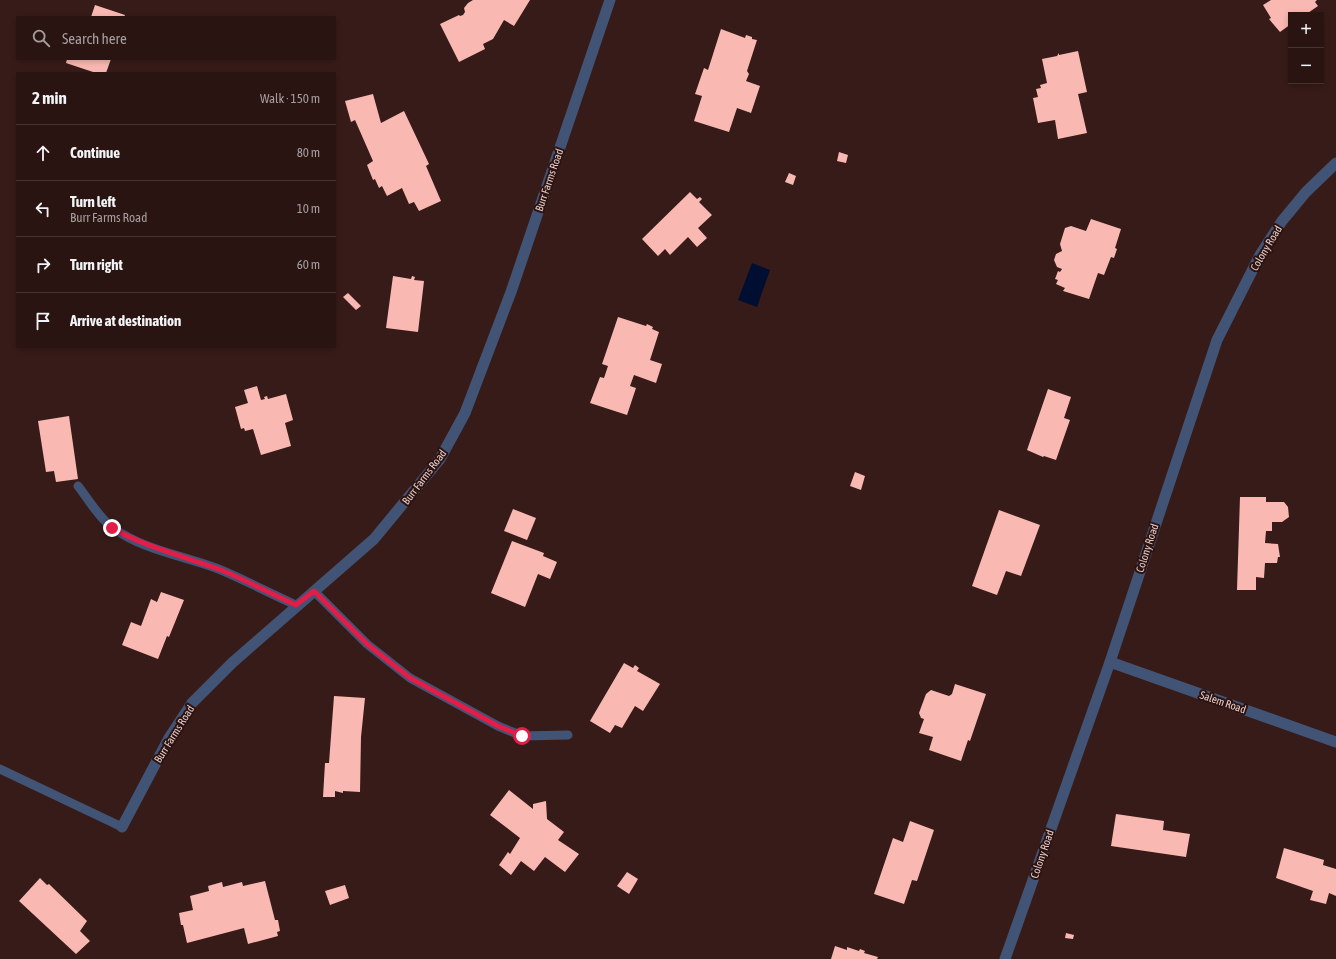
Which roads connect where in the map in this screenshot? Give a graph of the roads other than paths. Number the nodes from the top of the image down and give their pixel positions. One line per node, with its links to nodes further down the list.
1 (610, 0): 4 (street, Burr Farms Road)
2 (1336, 163): 6 (street, Colony Road)
3 (78, 486): 5 (lane)
4 (314, 591): 5 (street, Burr Farms Road); 7 (lane)
5 (296, 605): 10 (street, Burr Farms Road)
6 (1110, 662): 8 (street, Salem Road); 11 (street, Colony Road)
7 (568, 735)
8 (1336, 742)
9 (0, 769): 10 (lane)
10 (122, 826)
11 (1005, 959)

